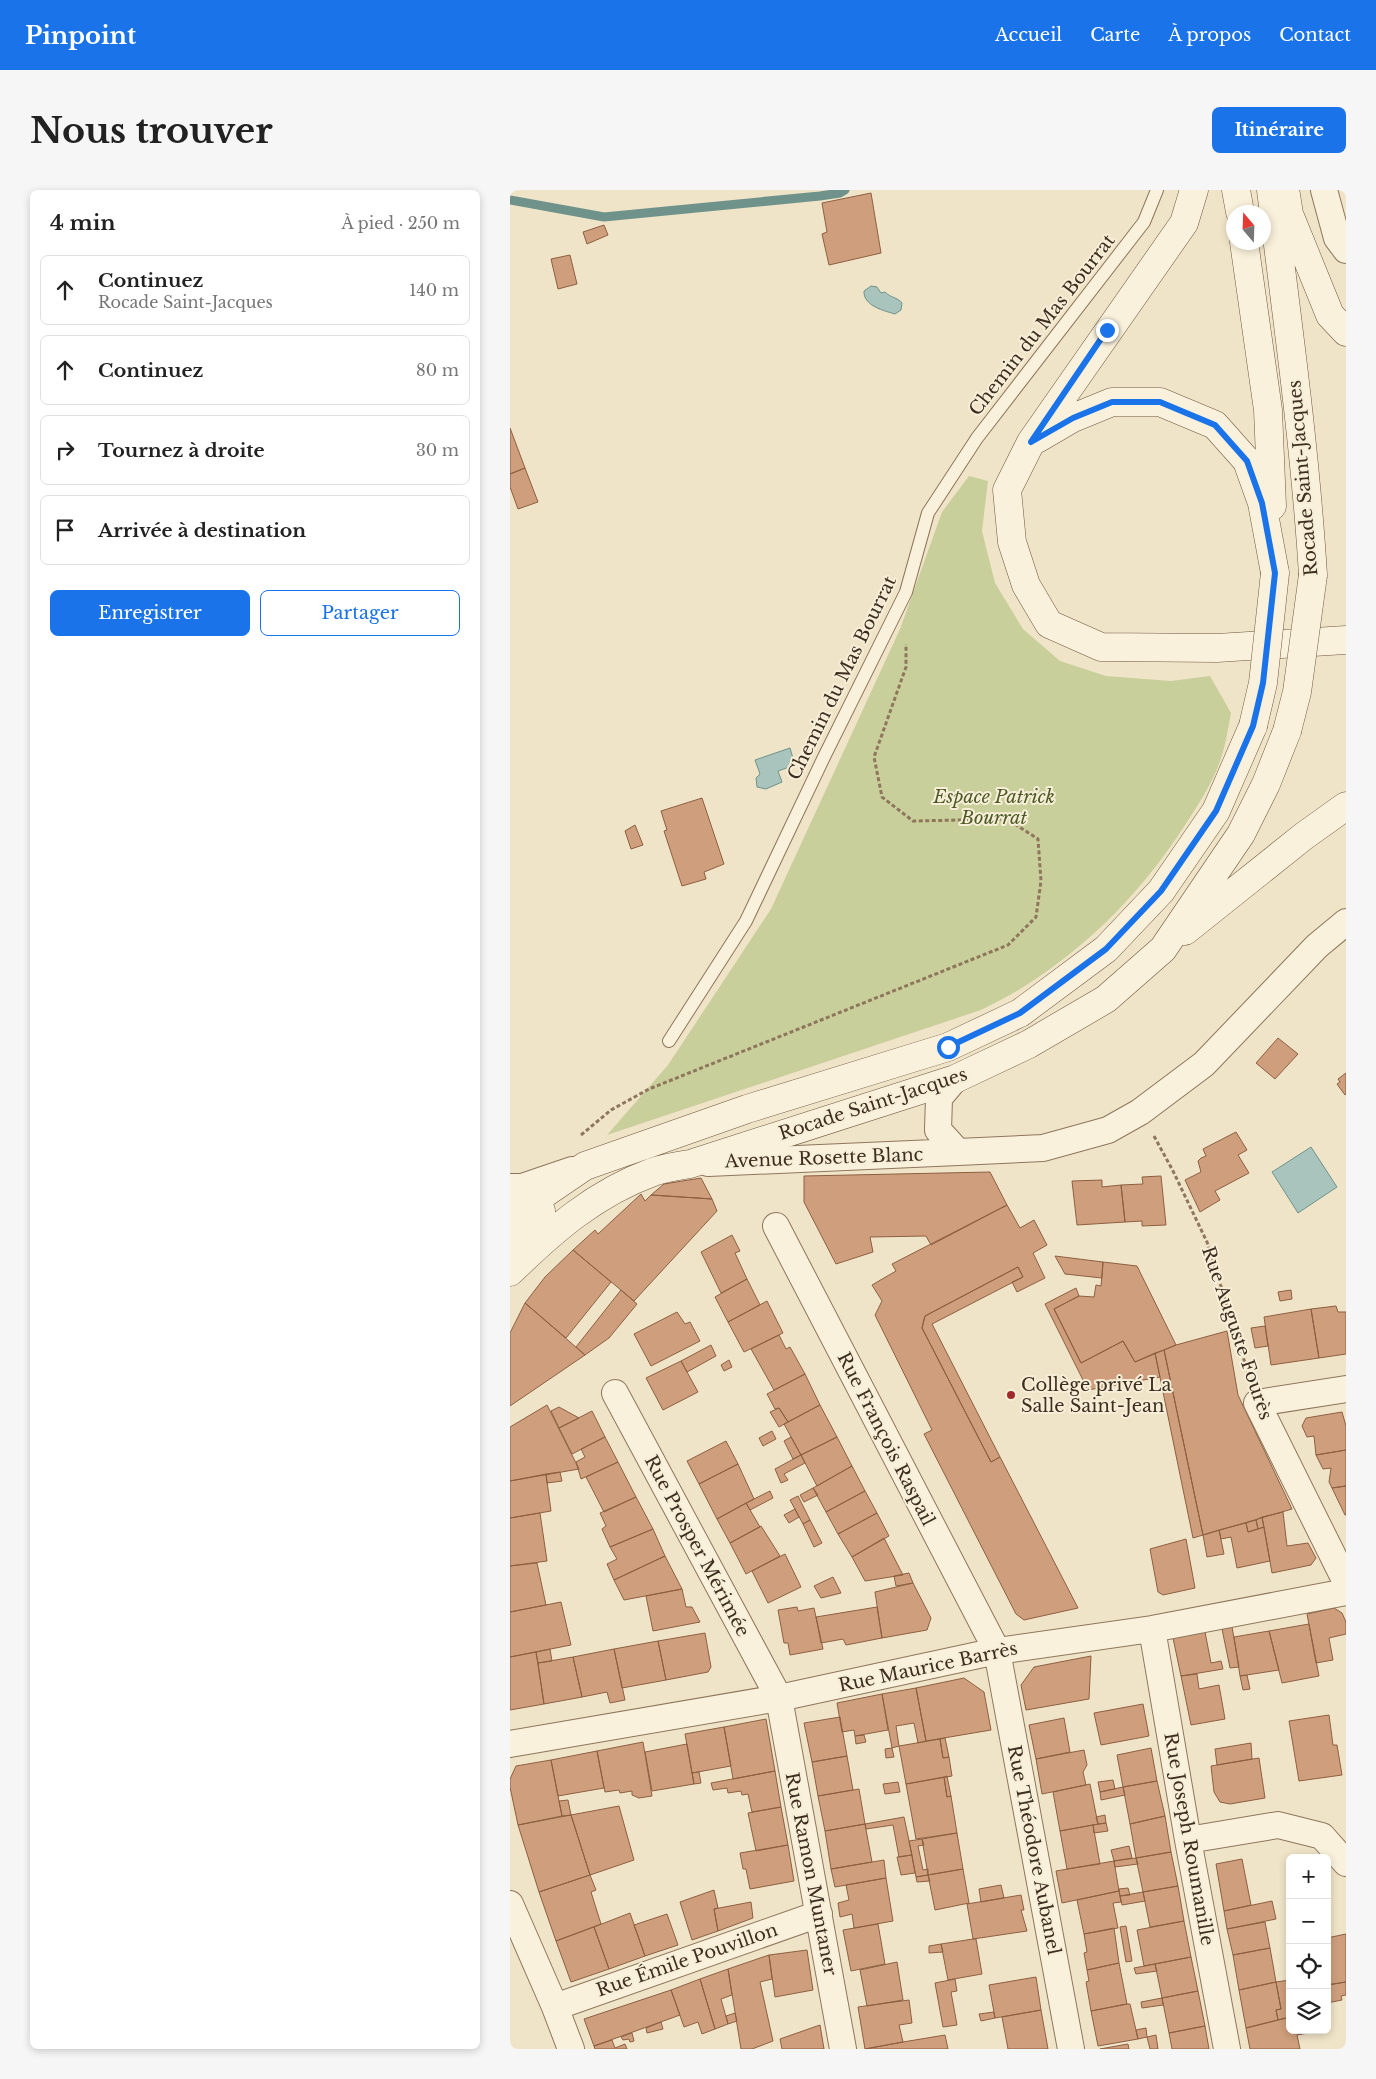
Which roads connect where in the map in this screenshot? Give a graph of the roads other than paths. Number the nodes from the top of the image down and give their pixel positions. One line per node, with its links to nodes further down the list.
1 (1157, 190): 17 (lane, Chemin du Mas Bourrat)
2 (1194, 190): 11 (main road)
3 (1236, 190): 7 (main road)
4 (1271, 190): 16 (main road, Rocade Saint-Jacques, bridge)
5 (1285, 190): 10 (main road)
6 (1324, 190): 9 (street)
7 (1239, 205)
8 (1245, 250): 12 (main road, Rocade Saint-Jacques)
9 (1346, 250)
10 (1346, 332)
11 (1031, 442): 12 (main road); 13 (main road)
12 (1275, 573): 21 (main road, Rocade Saint-Jacques, bridge)
13 (1346, 640)
14 (1346, 806): 16 (main road)
15 (1346, 922): 19 (street, Avenue Rosette Blanc)
16 (1163, 949): 18 (main road, Rocade Saint-Jacques)
17 (669, 1041)
18 (955, 1079): 19 (street, Avenue Rosette Blanc); 20 (main road, Rocade Saint-Jacques)
19 (958, 1152): 20 (street, Avenue Rosette Blanc)
20 (690, 1164): 26 (main road, Rocade Saint-Jacques)
21 (577, 1170): 22 (street); 23 (main road, Rocade Saint-Jacques); 25 (main road)
22 (510, 1187)
23 (510, 1217)
24 (776, 1226): 32 (street, Rue François Raspail)
25 (510, 1239)
26 (510, 1272)
27 (1346, 1389): 29 (street, Rue Auguste Fourès)
28 (615, 1393): 33 (street, Rue Prosper Mérimée)
29 (1346, 1582)
30 (1346, 1592): 31 (street, Rue Maurice Barrès)
31 (1152, 1629): 32 (street, Rue Maurice Barrès); 35 (street, Rue Joseph Roumanille)
32 (997, 1651): 33 (street, Rue Maurice Barrès); 42 (street, Rue Théodore Aubanel)
33 (778, 1698): 34 (street, Rue Maurice Barrès); 38 (street, Rue Ramon Muntaner)
34 (510, 1744)
35 (1188, 1840): 36 (street); 43 (street, Rue Joseph Roumanille)
36 (1346, 1863)
37 (510, 1904): 39 (street)
38 (819, 1914): 39 (street, Rue Émile Pouvillon); 41 (street, Rue Ramon Muntaner)
39 (555, 2006): 40 (street)
40 (571, 2049)
41 (844, 2049)
42 (1071, 2049)
43 (1227, 2049)

